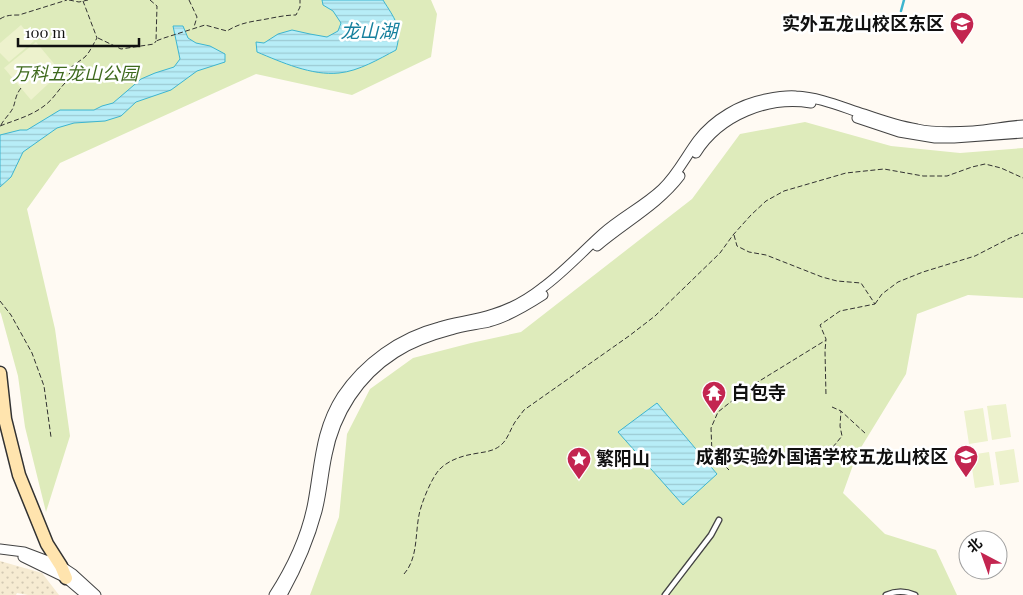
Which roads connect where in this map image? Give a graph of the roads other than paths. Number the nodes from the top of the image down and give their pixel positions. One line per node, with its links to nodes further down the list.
1 (1023, 125): 11 (street)
2 (1023, 134): 12 (street)
3 (0, 374): 7 (street)
4 (719, 520): 13 (lane)
5 (0, 549): 7 (street)
6 (0, 554): 7 (street)
7 (64, 572): 8 (street); 9 (street); 10 (street)
8 (76, 595)
9 (86, 595)
10 (96, 595)
11 (274, 595)
12 (282, 595)
13 (665, 595)
14 (886, 595): 15 (lane)
15 (915, 595)

